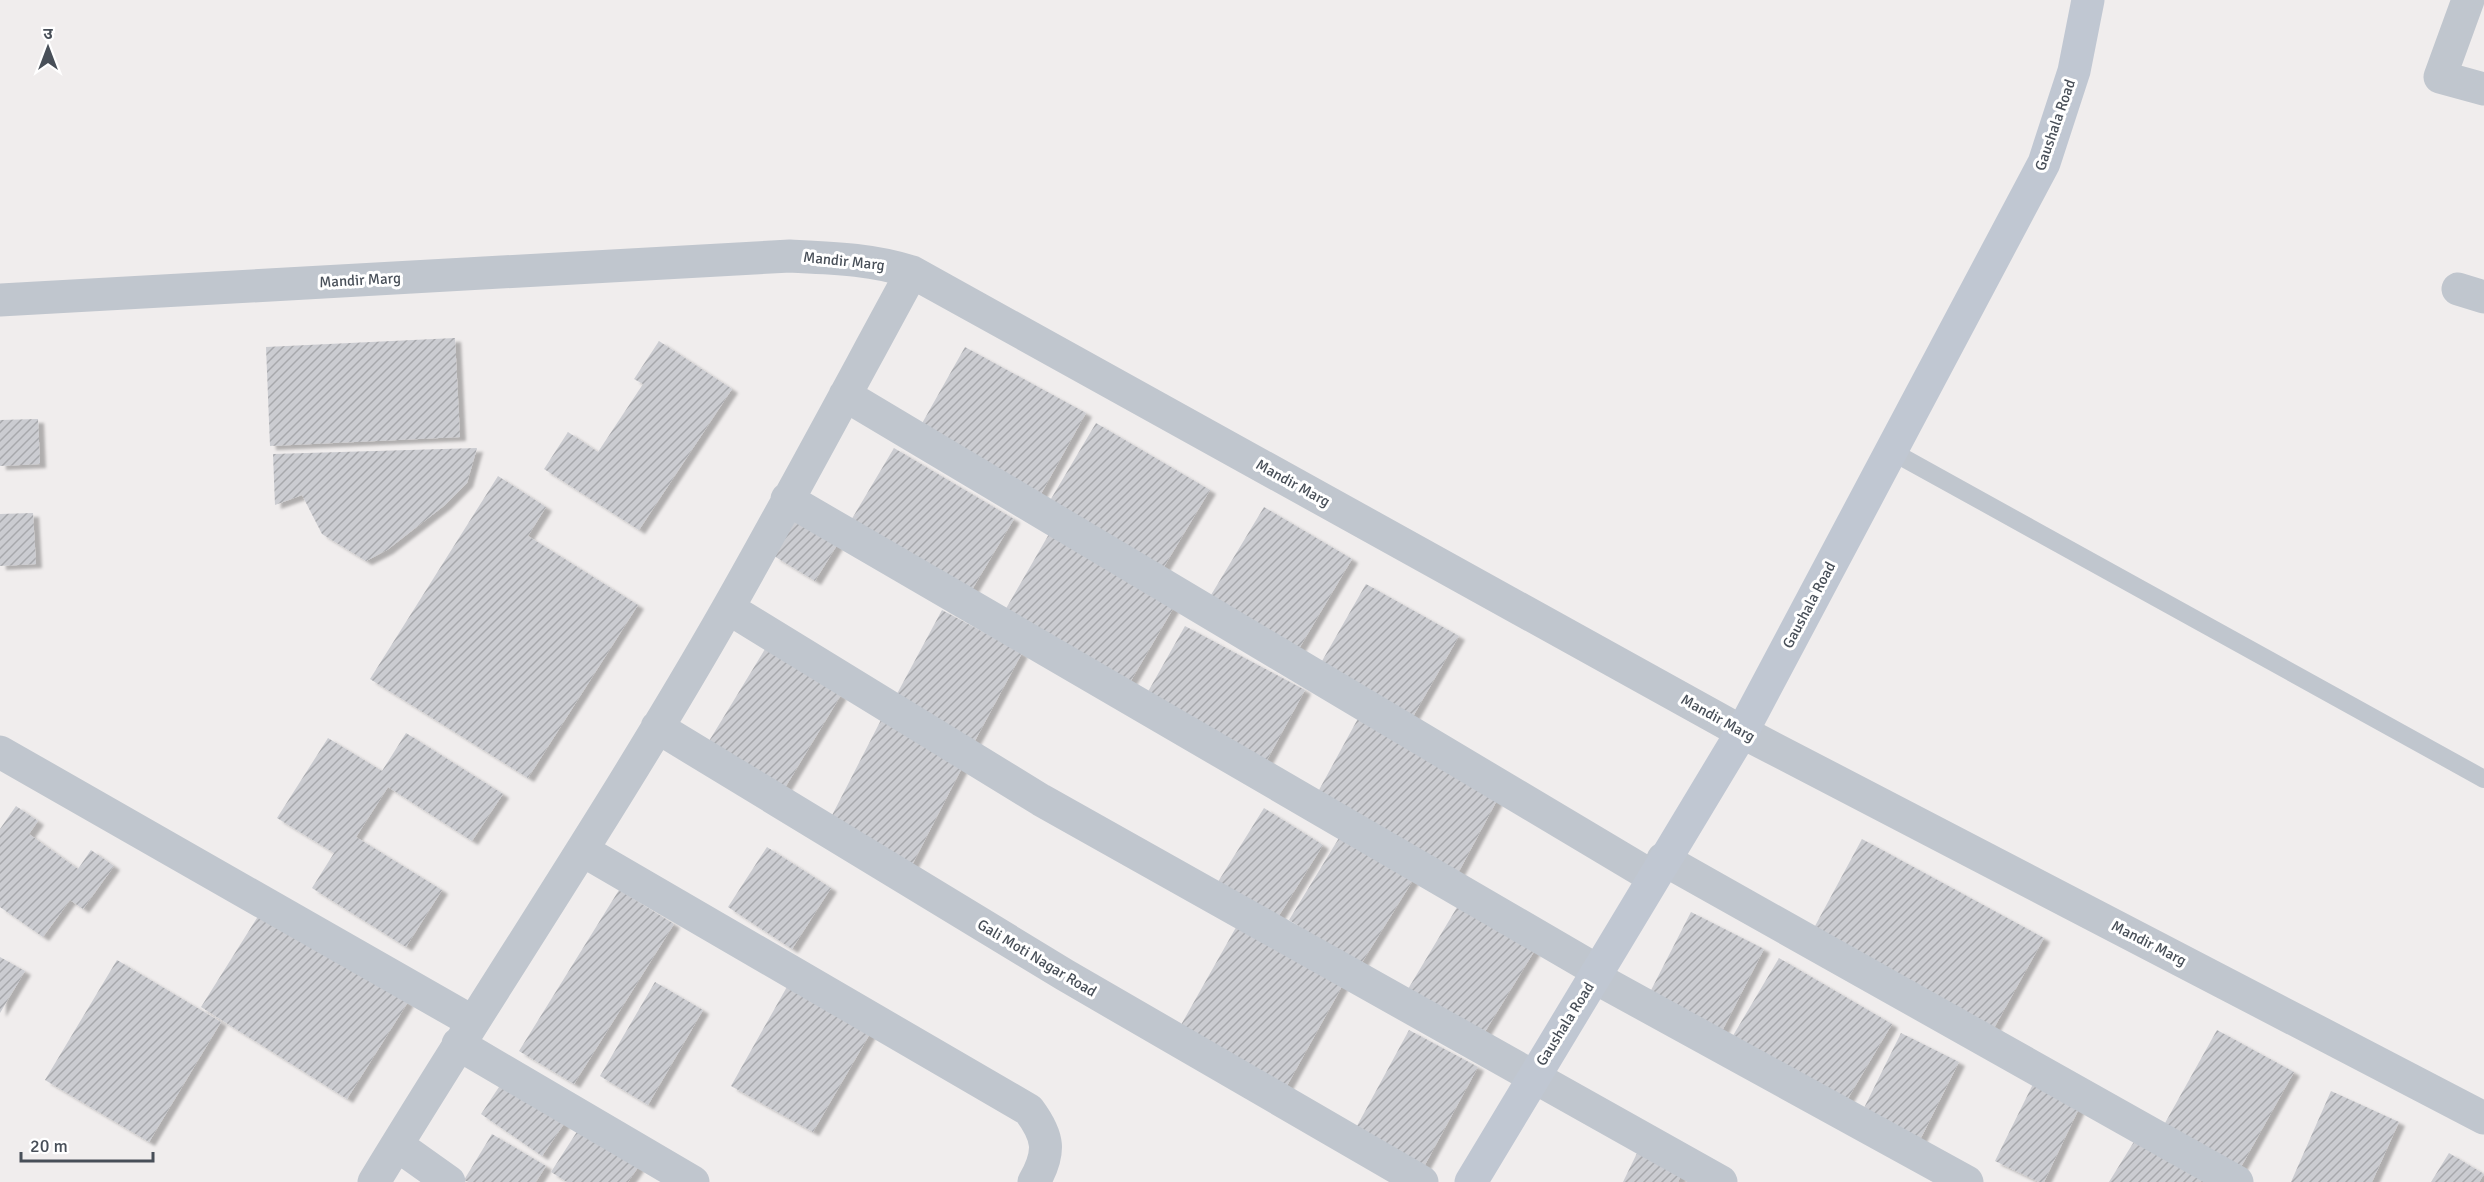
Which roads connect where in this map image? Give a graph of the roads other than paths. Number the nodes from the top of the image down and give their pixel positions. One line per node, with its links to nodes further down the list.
1 (2088, 0): 7 (street, Gaushala Road)
2 (2468, 0): 3 (street)
3 (2484, 89)
4 (912, 272): 5 (street, Mandir Marg); 6 (street); 11 (street, Mandir Marg)
5 (0, 300)
6 (845, 394): 8 (street); 15 (street)
7 (1891, 451): 11 (street, Gaushala Road); 13 (lane)
8 (787, 499): 9 (street); 16 (street)
9 (728, 608): 10 (street); 18 (street)
10 (657, 727): 14 (street); 25 (street, Gali Moti Nagar Road)
11 (1742, 732): 15 (street, Gaushala Road); 19 (street, Mandir Marg)
12 (0, 752): 17 (street)
13 (2484, 779)
14 (582, 850): 17 (street); 24 (street)
15 (1658, 868): 16 (street, Gaushala Road); 29 (street)
16 (1596, 974): 18 (street, Gaushala Road); 28 (street)
17 (466, 1033): 20 (street); 23 (street)
18 (1532, 1077): 26 (street, Gaushala Road); 27 (street)
19 (2484, 1118)
20 (397, 1145): 21 (street); 22 (street)
21 (374, 1182)
22 (449, 1182)
23 (693, 1182)
24 (1034, 1182)
25 (1422, 1182)
26 (1470, 1182)
27 (1721, 1182)
28 (1967, 1182)
29 (2237, 1182)

